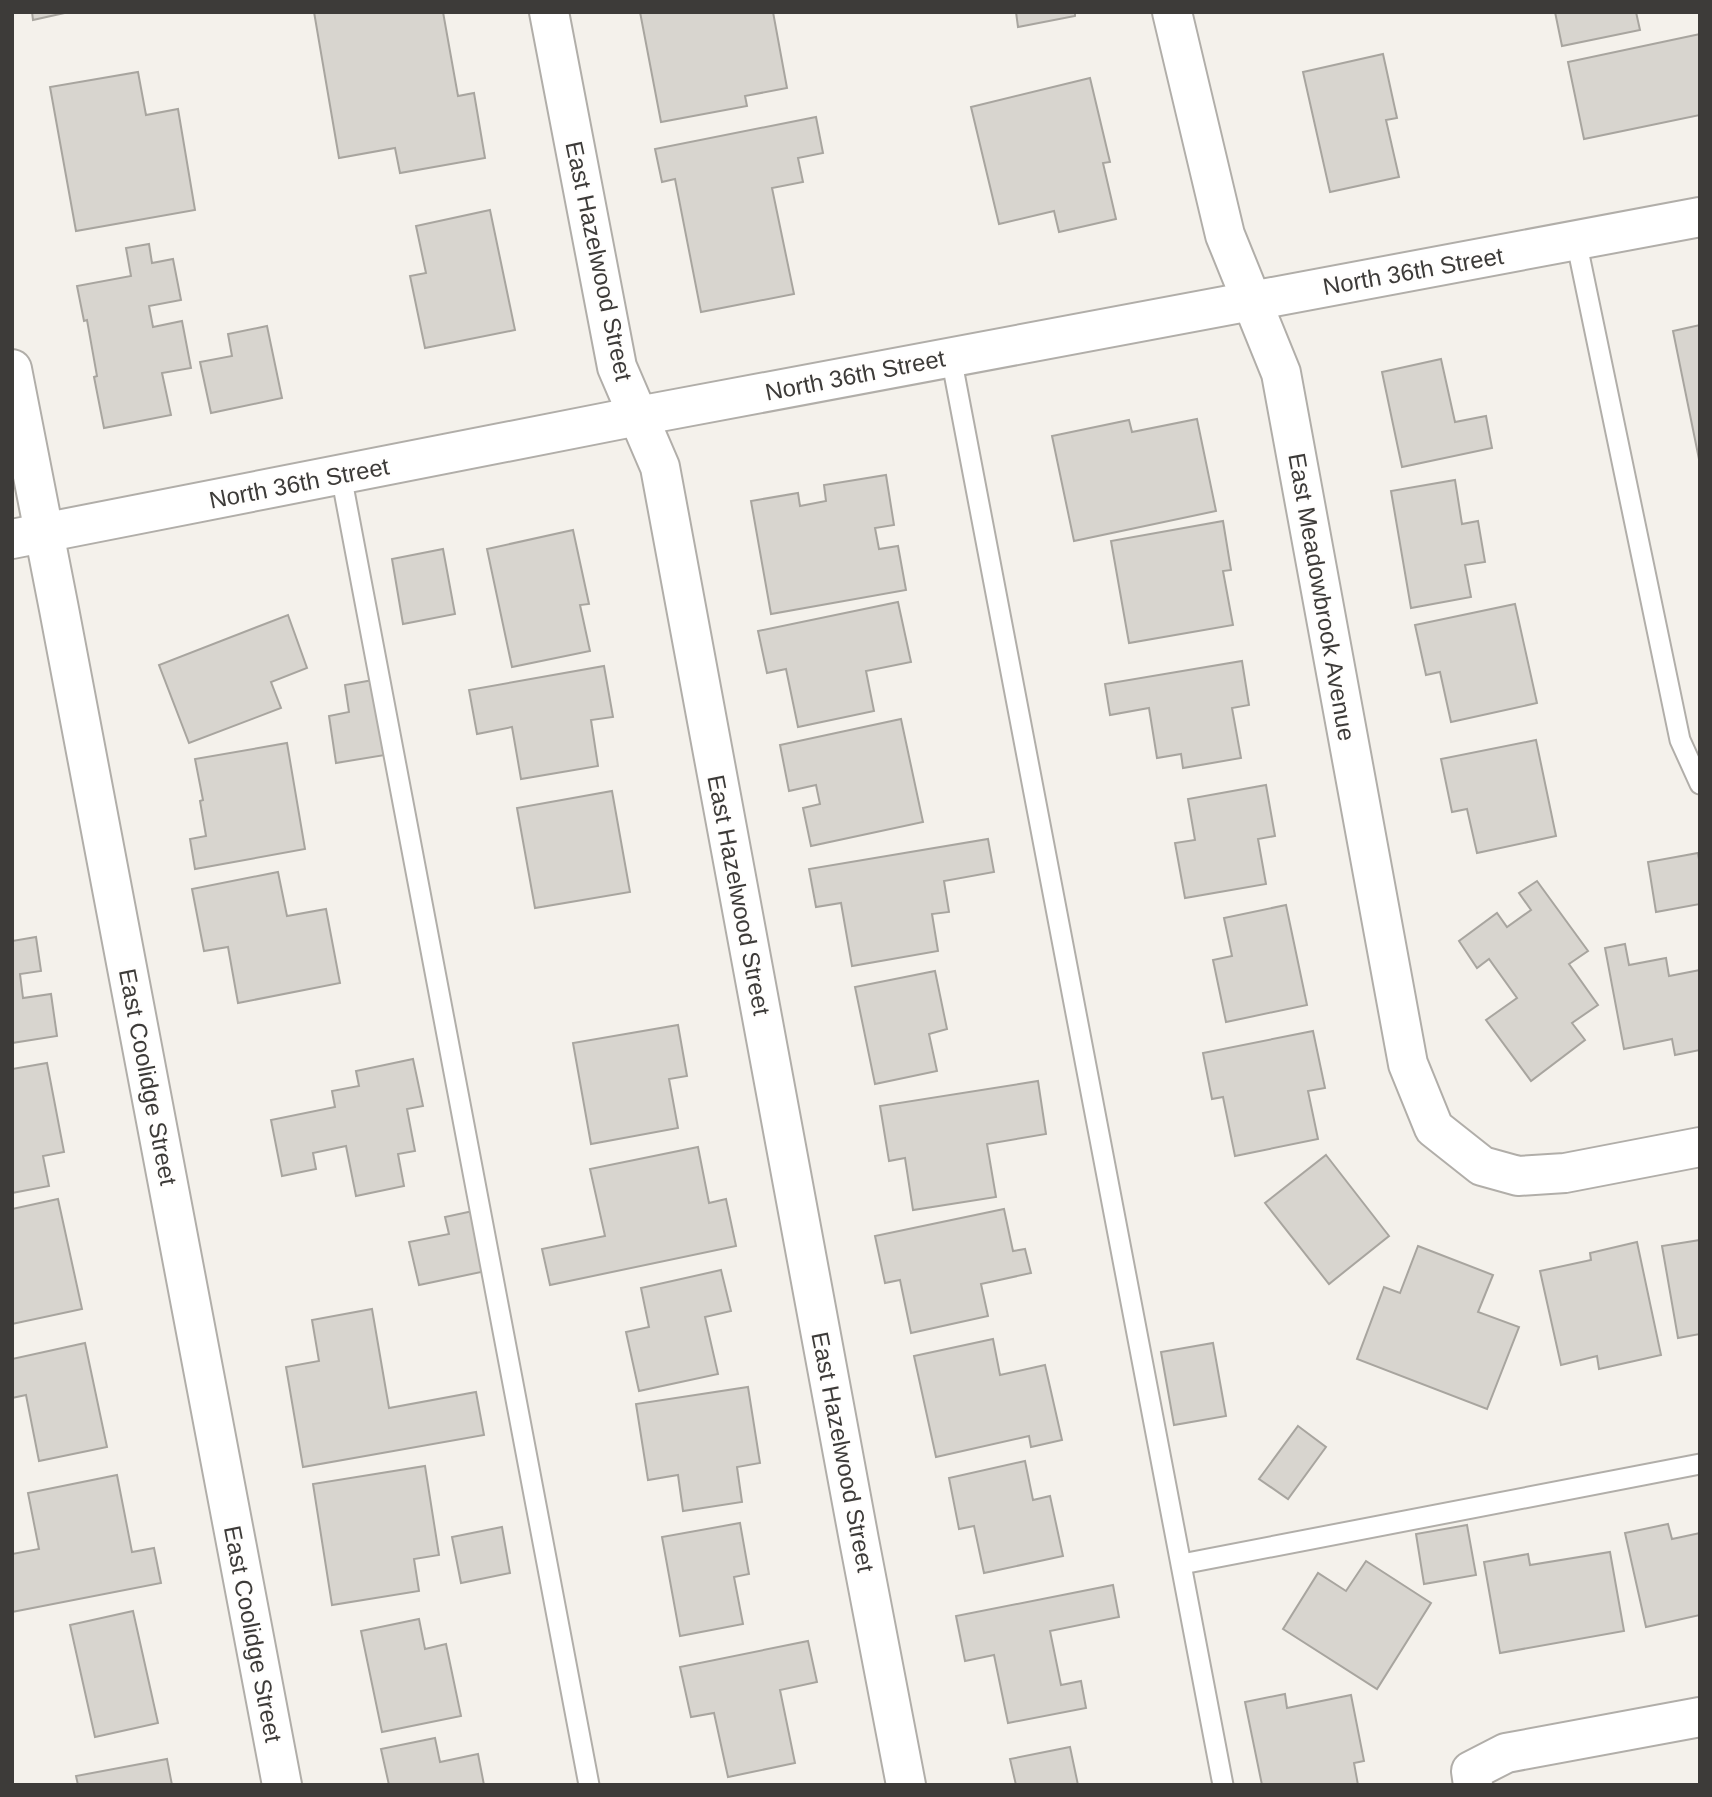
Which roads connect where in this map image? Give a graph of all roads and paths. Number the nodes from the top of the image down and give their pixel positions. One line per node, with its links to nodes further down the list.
1 (549, 12): 8 (street, East Hazelwood Street)
2 (1172, 12): 5 (street, East Meadowbrook Avenue)
3 (1700, 217): 4 (street, North 36th Street)
4 (1576, 240): 5 (street, North 36th Street); 11 (lane)
5 (1252, 300): 6 (street, North 36th Street); 12 (street, East Meadowbrook Avenue)
6 (951, 357): 8 (street, North 36th Street); 14 (lane)
7 (12, 369): 10 (street, East Coolidge Street)
8 (638, 416): 9 (street, North 36th Street); 19 (street, East Hazelwood Street)
9 (341, 475): 10 (street, North 36th Street); 18 (lane)
10 (28, 536): 17 (street, East Coolidge Street)
11 (1700, 784)
12 (1700, 1147)
13 (1700, 1464): 14 (lane)
14 (1182, 1564): 20 (lane)
15 (1700, 1717): 16 (street)
16 (1472, 1778)
17 (282, 1785)
18 (589, 1785)
19 (906, 1785)
20 (1223, 1785)

